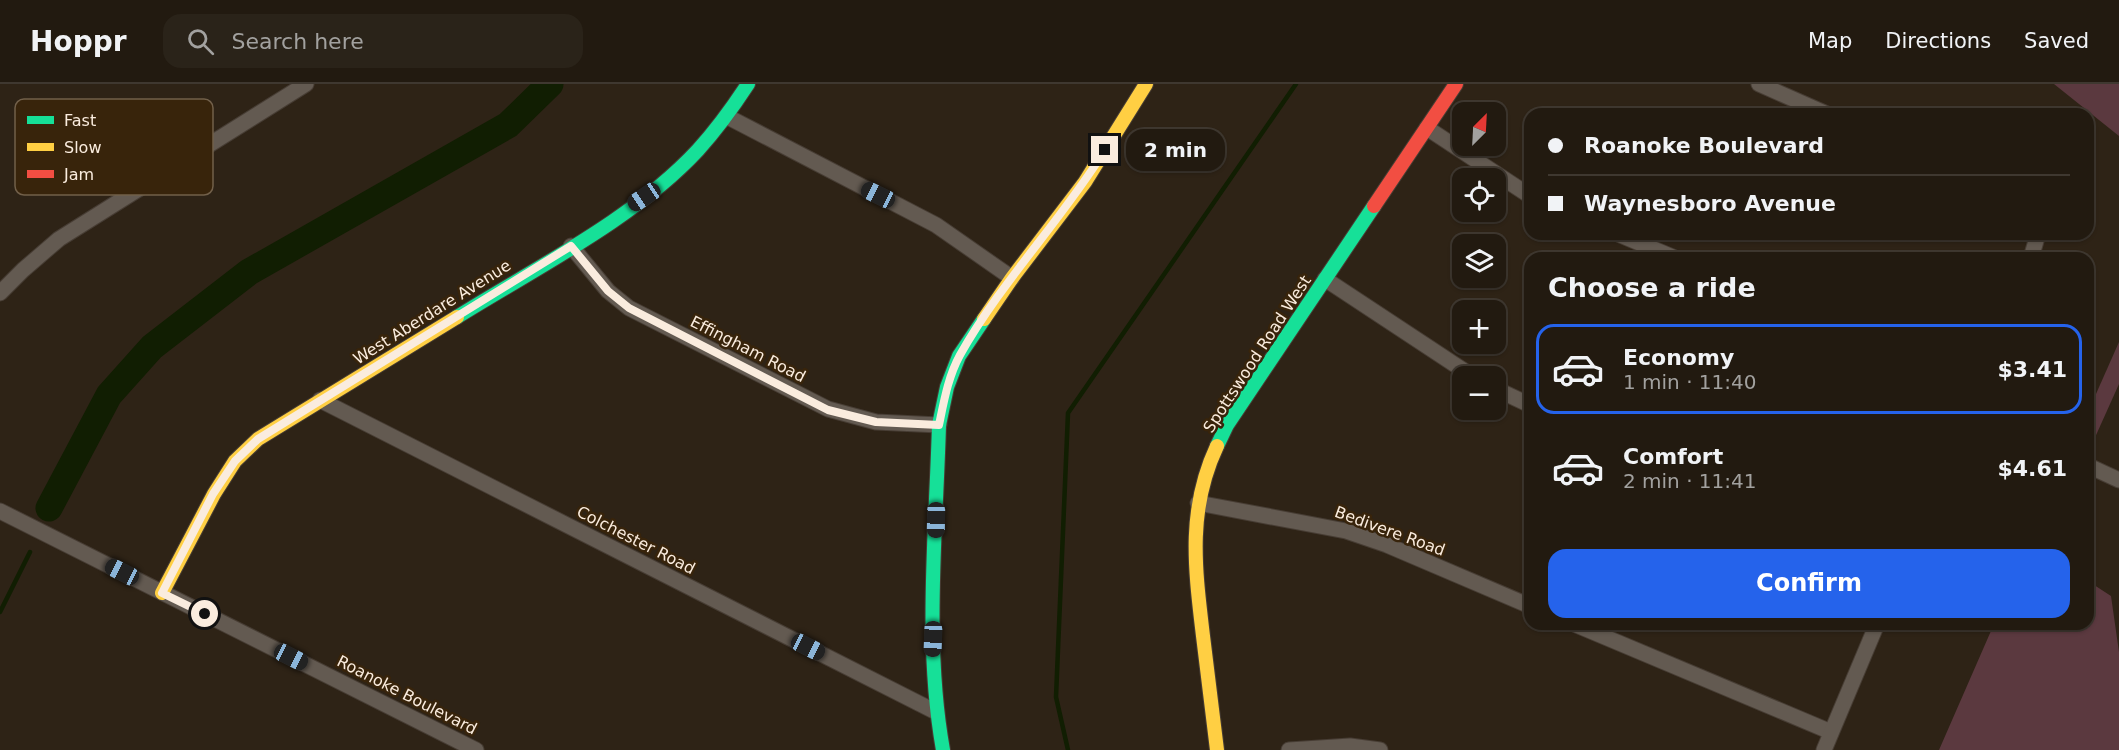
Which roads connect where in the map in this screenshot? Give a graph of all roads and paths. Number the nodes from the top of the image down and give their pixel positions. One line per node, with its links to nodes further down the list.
1 (306, 84): 9 (street)
2 (748, 84): 7 (street, West Aberdare Avenue)
3 (1146, 84): 15 (street)
4 (1456, 84): 8 (street, Spottswood Road West)
5 (1759, 84): 6 (street)
6 (1813, 108)
7 (728, 117): 13 (street, West Aberdare Avenue); 15 (street)
8 (1427, 128): 10 (street); 16 (street, Spottswood Road West)
9 (213, 142)
10 (1524, 192)
11 (129, 195): 17 (street)
12 (1632, 240): 14 (street)
13 (571, 246): 20 (street, West Aberdare Avenue); 22 (street, Effingham Road)
14 (1661, 252)
15 (1012, 278): 22 (street)
16 (1325, 279): 18 (street); 25 (street, Spottswood Road West)
17 (0, 293)
18 (1457, 366)
19 (1506, 394): 21 (street)
20 (320, 400): 27 (street, West Aberdare Avenue); 31 (street, Colchester Road)
21 (1524, 402)
22 (939, 425): 31 (street)
23 (2094, 468): 24 (street)
24 (2119, 480)
25 (1198, 503): 28 (street, Bedivere Road); 35 (street, Spottswood Road West)
26 (0, 511): 27 (street, Roanoke Boulevard)
27 (162, 593): 33 (street, Roanoke Boulevard)
28 (1524, 603)
29 (1588, 630): 32 (street)
30 (1874, 630): 32 (street)
31 (936, 712): 34 (street)
32 (1831, 732): 38 (street)
33 (465, 748)
34 (943, 750)
35 (1217, 750)
36 (1289, 750): 37 (street)
37 (1380, 750)
38 (1824, 750)

